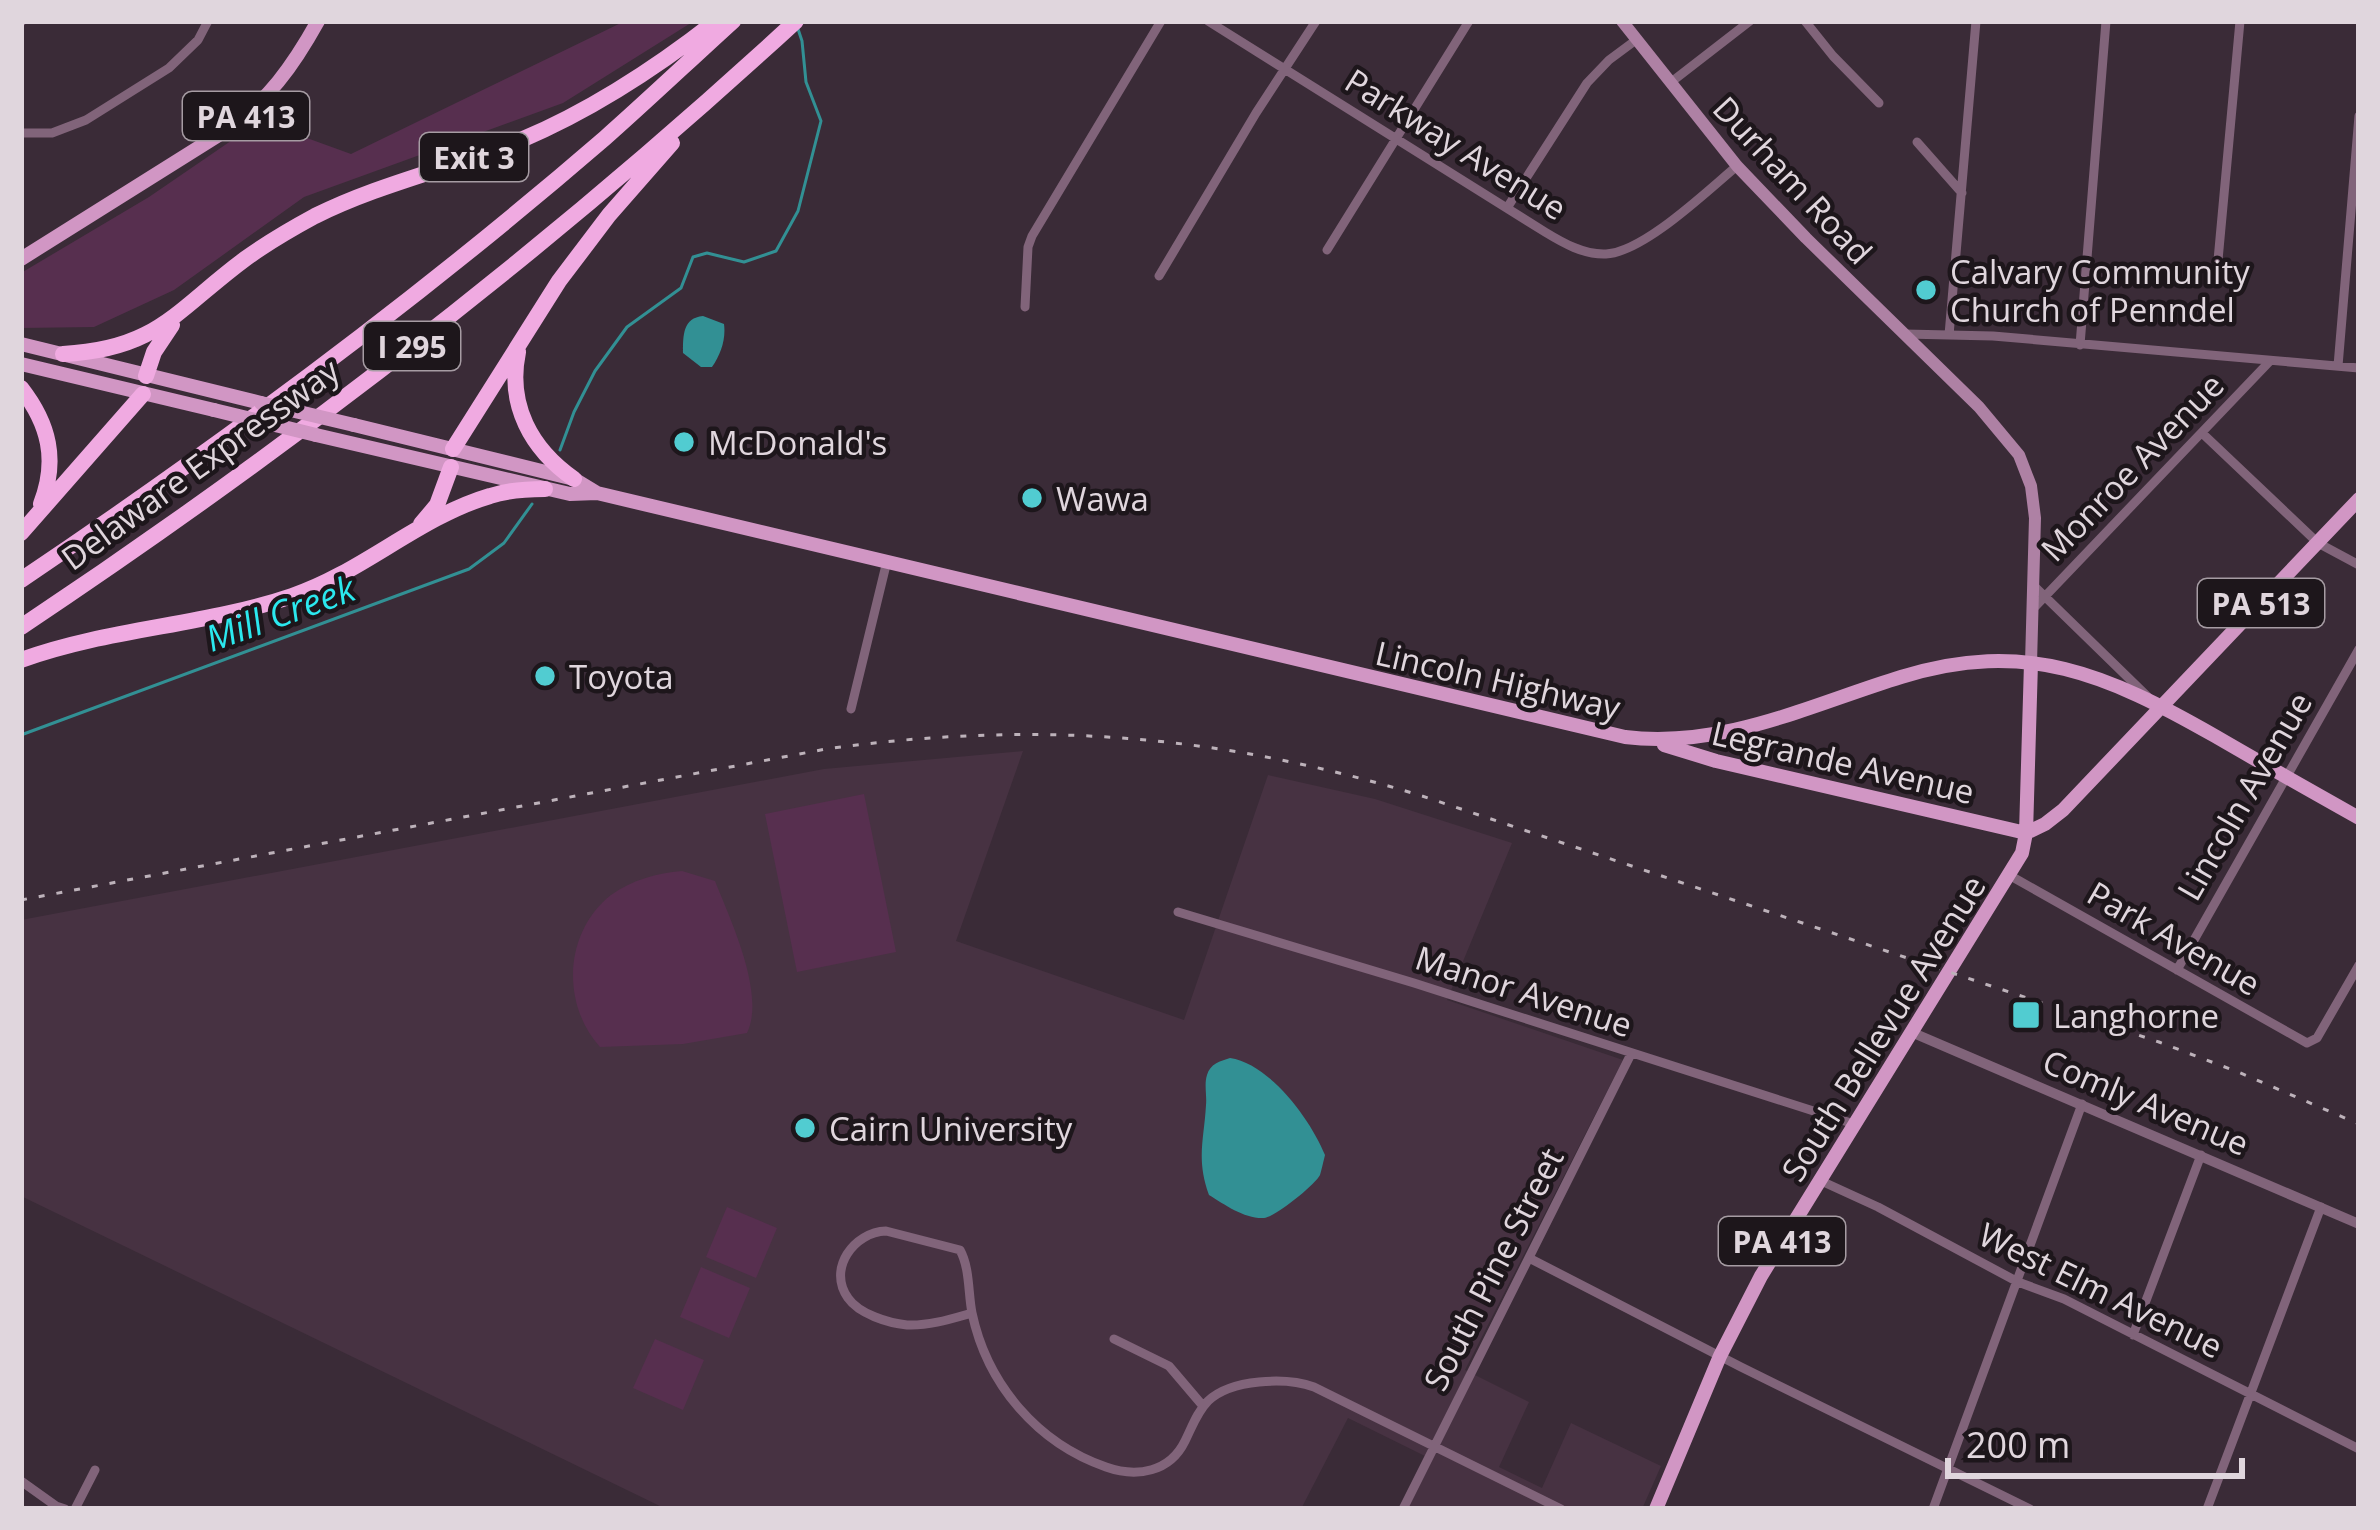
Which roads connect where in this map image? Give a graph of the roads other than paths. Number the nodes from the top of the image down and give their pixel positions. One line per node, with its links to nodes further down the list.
1 (208, 21): 22 (street)
2 (318, 21): 29 (main road, PA 413)
3 (716, 21): 33 (highway, Exit 3)
4 (733, 21): 57 (highway, Delaware Expressway / I 295)
5 (796, 21): 19 (highway, Delaware Expressway / I 295)
6 (1161, 21): 32 (street)
7 (1208, 21): 17 (street, Parkway Avenue)
8 (1316, 21): 17 (street)
9 (1469, 21): 23 (street)
10 (1622, 21): 16 (main road, Durham Road)
11 (1750, 21): 18 (street)
12 (1805, 21): 20 (street)
13 (1976, 21): 26 (street)
14 (2106, 21): 38 (street)
15 (2240, 21): 30 (street)
16 (1636, 40): 18 (main road, Durham Road); 27 (street)
17 (1285, 69): 23 (street, Parkway Avenue); 31 (street)
18 (1670, 83): 25 (main road, Durham Road)
19 (719, 92): 36 (highway); 61 (highway, Delaware Expressway / I 295)
20 (1880, 103)
21 (2359, 116): 42 (street)
22 (21, 133)
23 (1395, 138): 27 (street, Parkway Avenue); 28 (street)
24 (1917, 142): 26 (street)
25 (1737, 166): 27 (street, Parkway Avenue); 34 (main road, Durham Road)
26 (1962, 193): 35 (street)
27 (1507, 208)
28 (1327, 250)
29 (21, 259)
30 (2217, 272)
31 (1159, 275)
32 (1025, 307)
33 (180, 315): 39 (highway); 44 (highway)
34 (1905, 334): 35 (street); 58 (main road, Durham Road)
35 (1949, 334): 38 (street)
36 (521, 339): 47 (highway); 48 (highway)
37 (21, 344): 39 (main road)
38 (2080, 344): 40 (street)
39 (63, 354): 44 (main road)
40 (2270, 361): 42 (street); 46 (street, Monroe Avenue)
41 (21, 364): 44 (main road)
42 (2338, 366): 43 (street)
43 (2359, 368)
44 (145, 385): 47 (main road, bridge); 47 (main road, bridge); 52 (highway)
45 (21, 388): 52 (highway)
46 (2202, 433): 54 (street); 59 (street, Monroe Avenue)
47 (452, 458): 48 (main road); 49 (main road); 53 (highway)
48 (574, 479): 50 (main road)
49 (545, 488): 50 (main road); 53 (highway)
50 (597, 493): 55 (main road, Lincoln Highway)
51 (2359, 499): 54 (main road, PA 513)
52 (27, 526)
53 (412, 533): 63 (highway)
54 (2318, 543): 56 (street); 65 (main road, PA 513)
55 (887, 562): 66 (street); 67 (main road, Lincoln Highway)
56 (2359, 565)
57 (21, 580)
58 (2033, 585): 59 (street); 60 (main road, Durham Road)
59 (2045, 597): 60 (street, Monroe Avenue); 65 (street)
60 (2032, 610): 64 (main road, Durham Road)
61 (21, 627)
62 (2359, 649): 68 (street, Lincoln Avenue)
63 (21, 660)
64 (2031, 663): 65 (main road, Lincoln Highway); 67 (main road, Lincoln Highway); 70 (main road, Durham Road / PA 413)
65 (2157, 703): 68 (main road, Lincoln Highway); 70 (main road, PA 513)
66 (851, 709)
67 (1648, 740): 70 (main road, Legrande Avenue)
68 (2285, 776): 69 (main road, Lincoln Highway); 74 (street, Lincoln Avenue)
69 (2359, 818)
70 (2026, 832): 71 (main road, South Bellevue Avenue / PA 413)
71 (2009, 875): 74 (street, Park Avenue); 75 (main road, South Bellevue Avenue / PA 413)
72 (1178, 912): 76 (street, Manor Avenue)
73 (2359, 965): 74 (street, Park Avenue)
74 (2176, 970)
75 (1911, 1032): 77 (street, Comly Avenue); 78 (main road, South Bellevue Avenue / PA 413)
76 (1631, 1054): 78 (street, Manor Avenue); 83 (street, South Pine Street)
77 (2082, 1104): 79 (street, Comly Avenue); 84 (street)
78 (1854, 1124): 80 (main road, South Bellevue Avenue / PA 413)
79 (2201, 1155): 81 (street, Comly Avenue); 86 (street)
80 (1819, 1180): 84 (street, West Elm Avenue); 88 (main road, South Bellevue Avenue / PA 413)
81 (2321, 1207): 82 (street, Comly Avenue); 89 (street)
82 (2359, 1223)
83 (1529, 1258): 88 (street); 91 (street, South Pine Street)
84 (2018, 1282): 86 (street, West Elm Avenue); 93 (street)
85 (972, 1312): 85 (street); 90 (street)
86 (2133, 1335): 89 (street, West Elm Avenue)
87 (1114, 1339): 90 (street)
88 (1720, 1356): 93 (street); 100 (main road, South Bellevue Avenue / PA 413)
89 (2252, 1394): 92 (street, West Elm Avenue); 103 (street)
90 (1203, 1406): 91 (street)
91 (1435, 1446): 98 (street, South Pine Street); 99 (street)
92 (2359, 1449)
93 (1948, 1467): 101 (street); 102 (street)
94 (95, 1470): 97 (street)
95 (21, 1481): 96 (street)
96 (65, 1509)
97 (75, 1509)
98 (1403, 1509)
99 (1562, 1509)
100 (1656, 1509)
101 (1933, 1509)
102 (2030, 1509)
103 (2207, 1509)

